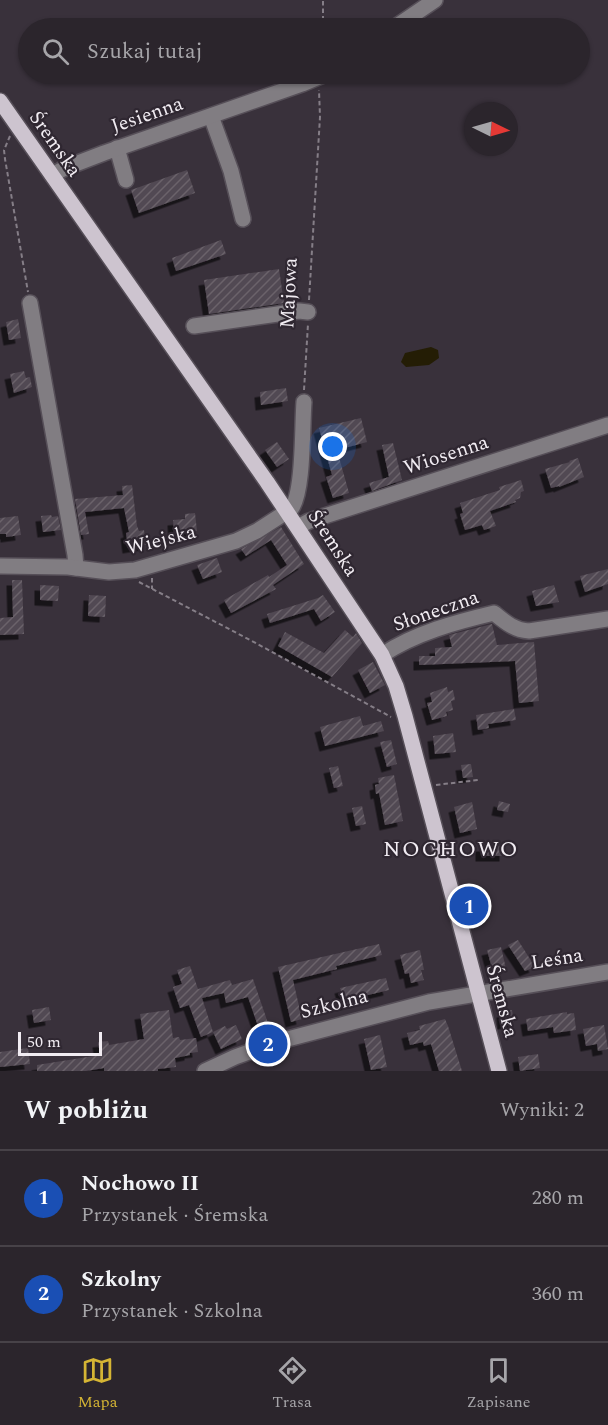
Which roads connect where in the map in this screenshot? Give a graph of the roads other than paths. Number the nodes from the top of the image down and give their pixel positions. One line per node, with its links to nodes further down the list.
1 (435, 0): 2 (street)
2 (409, 18)
3 (299, 84): 5 (street, Jesienna)
4 (0, 101): 7 (main road, Śremska)
5 (211, 116): 6 (street, Jesienna); 9 (street)
6 (117, 148): 7 (street, Jesienna); 8 (street)
7 (52, 175): 15 (main road, Śremska)
8 (126, 180)
9 (243, 219)
10 (30, 303): 18 (street)
11 (308, 312): 12 (street)
12 (194, 326)
13 (304, 402): 15 (street)
14 (608, 425): 16 (street, Wiosenna)
15 (288, 512): 16 (main road, Śremska); 18 (street, Wiejska)
16 (298, 527): 20 (main road, Śremska)
17 (0, 566): 18 (street, Wiejska)
18 (76, 568)
19 (608, 620): 20 (street, Słoneczna)
20 (382, 655): 22 (main road, Śremska)
21 (608, 972): 22 (street, Leśna)
22 (478, 993): 23 (street, Szkolna); 25 (main road, Śremska)
23 (236, 1064): 24 (street, Szkolna)
24 (205, 1071)
25 (499, 1071)

